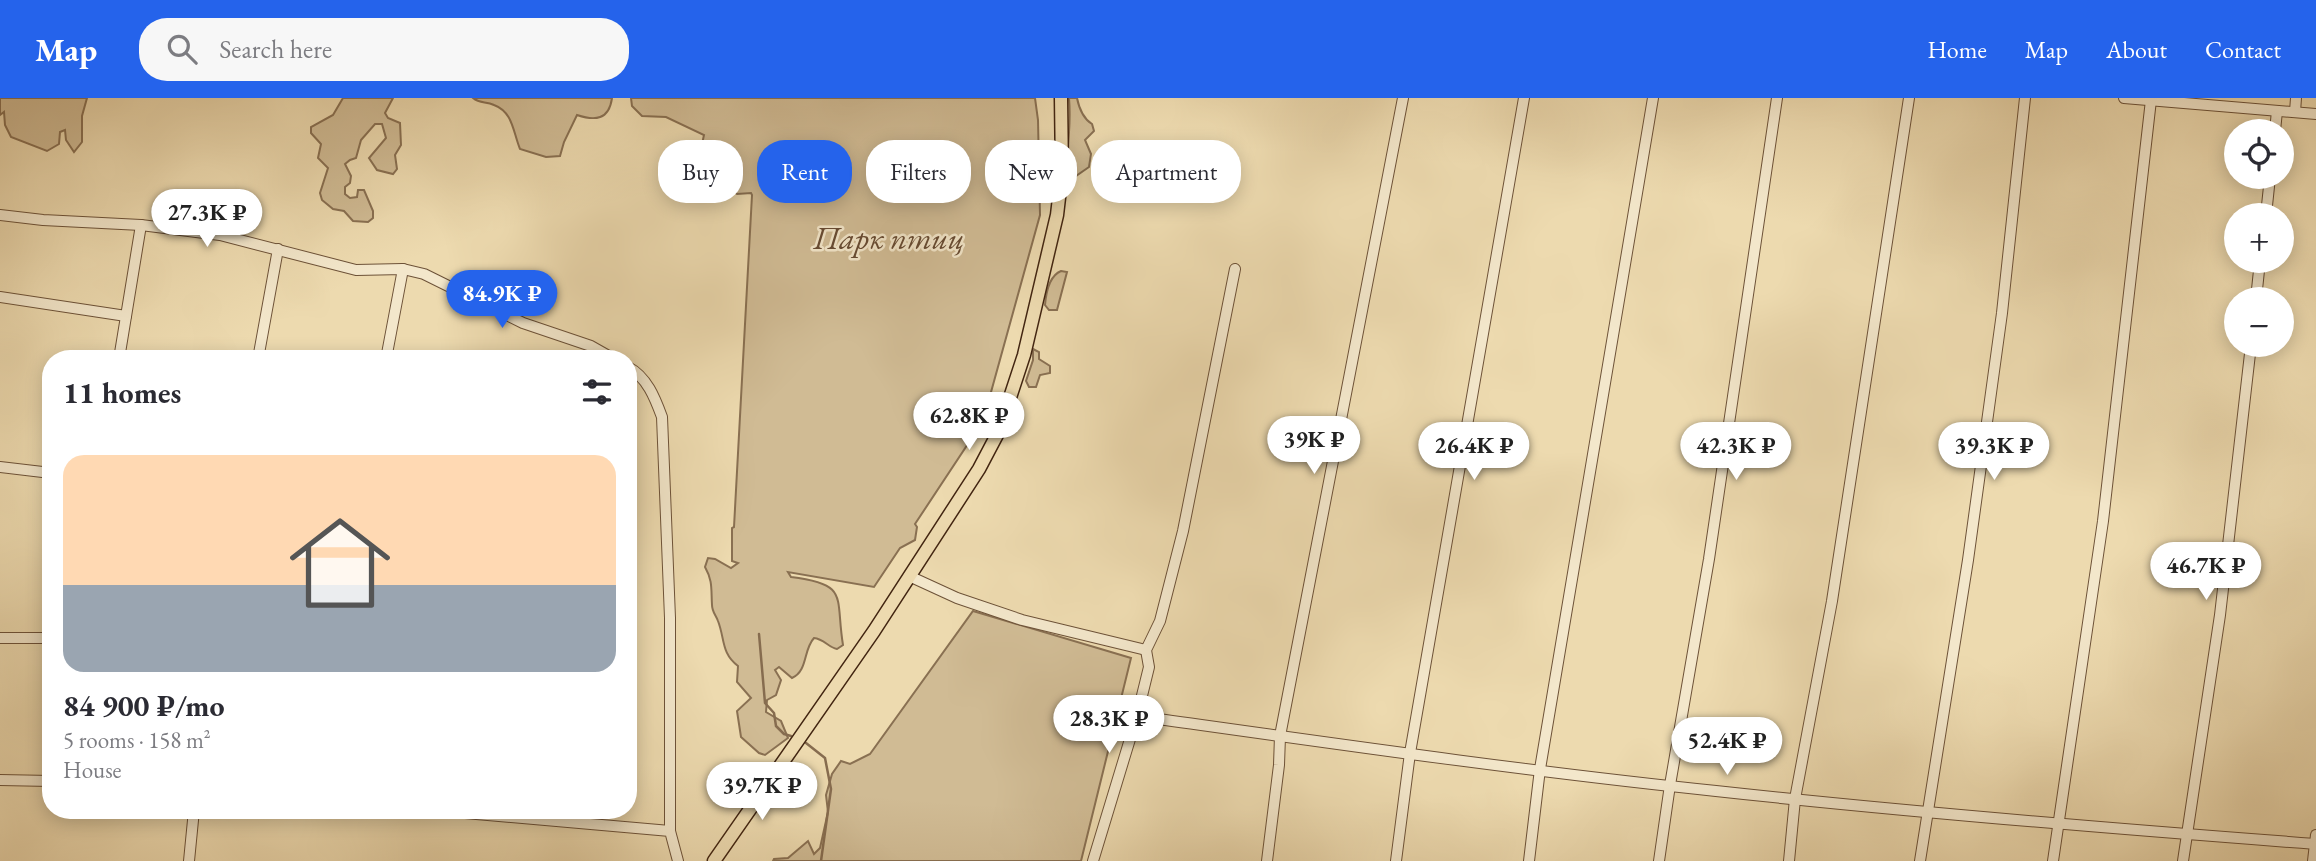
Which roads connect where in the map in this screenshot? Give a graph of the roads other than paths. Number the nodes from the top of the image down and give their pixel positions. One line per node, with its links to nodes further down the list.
1 (1062, 98): 31 (main road)
2 (1403, 98): 36 (street)
3 (1524, 98): 37 (street)
4 (1653, 98): 38 (street)
5 (1777, 98): 41 (street)
6 (1909, 98): 42 (street)
7 (2025, 98): 43 (street)
8 (2124, 98): 10 (street)
9 (2296, 98): 13 (street)
10 (2151, 100): 11 (street); 46 (street)
11 (2171, 100): 12 (street)
12 (2277, 111): 13 (street); 15 (street)
13 (2295, 112): 14 (street)
14 (2316, 114)
15 (2276, 119)
16 (0, 215): 17 (street)
17 (141, 225): 18 (street); 22 (street)
18 (278, 249): 19 (street); 24 (street)
19 (403, 269): 25 (street); 26 (street)
20 (1235, 269): 34 (street)
21 (0, 297): 22 (street)
22 (126, 316): 23 (street)
23 (120, 350)
24 (260, 350)
25 (388, 350)
26 (598, 350)
27 (2250, 357): 48 (street)
28 (637, 373): 47 (street)
29 (0, 467): 30 (street)
30 (42, 472)
31 (909, 576): 34 (street); 52 (main road)
32 (0, 638): 33 (street)
33 (42, 638)
34 (1146, 650): 35 (street)
35 (1137, 716): 36 (street); 53 (street)
36 (1280, 736): 37 (street); 54 (street)
37 (1410, 753): 38 (street); 55 (street)
38 (1541, 769): 41 (street); 56 (street)
39 (0, 780): 40 (street)
40 (42, 780)
41 (1670, 786): 42 (street); 57 (street)
42 (1795, 799): 43 (street); 58 (street)
43 (1927, 811): 46 (street); 59 (street)
44 (193, 819): 50 (street)
45 (534, 819): 47 (street)
46 (2059, 824): 48 (street); 60 (street)
47 (670, 831): 51 (street)
48 (2186, 834): 49 (street); 61 (street)
49 (2316, 841): 62 (street)
50 (189, 861)
51 (678, 861)
52 (713, 861)
53 (1094, 861)
54 (1267, 861)
55 (1396, 861)
56 (1529, 861)
57 (1659, 861)
58 (1789, 861)
59 (1920, 861)
60 (2053, 861)
61 (2183, 861)
62 (2312, 861)

